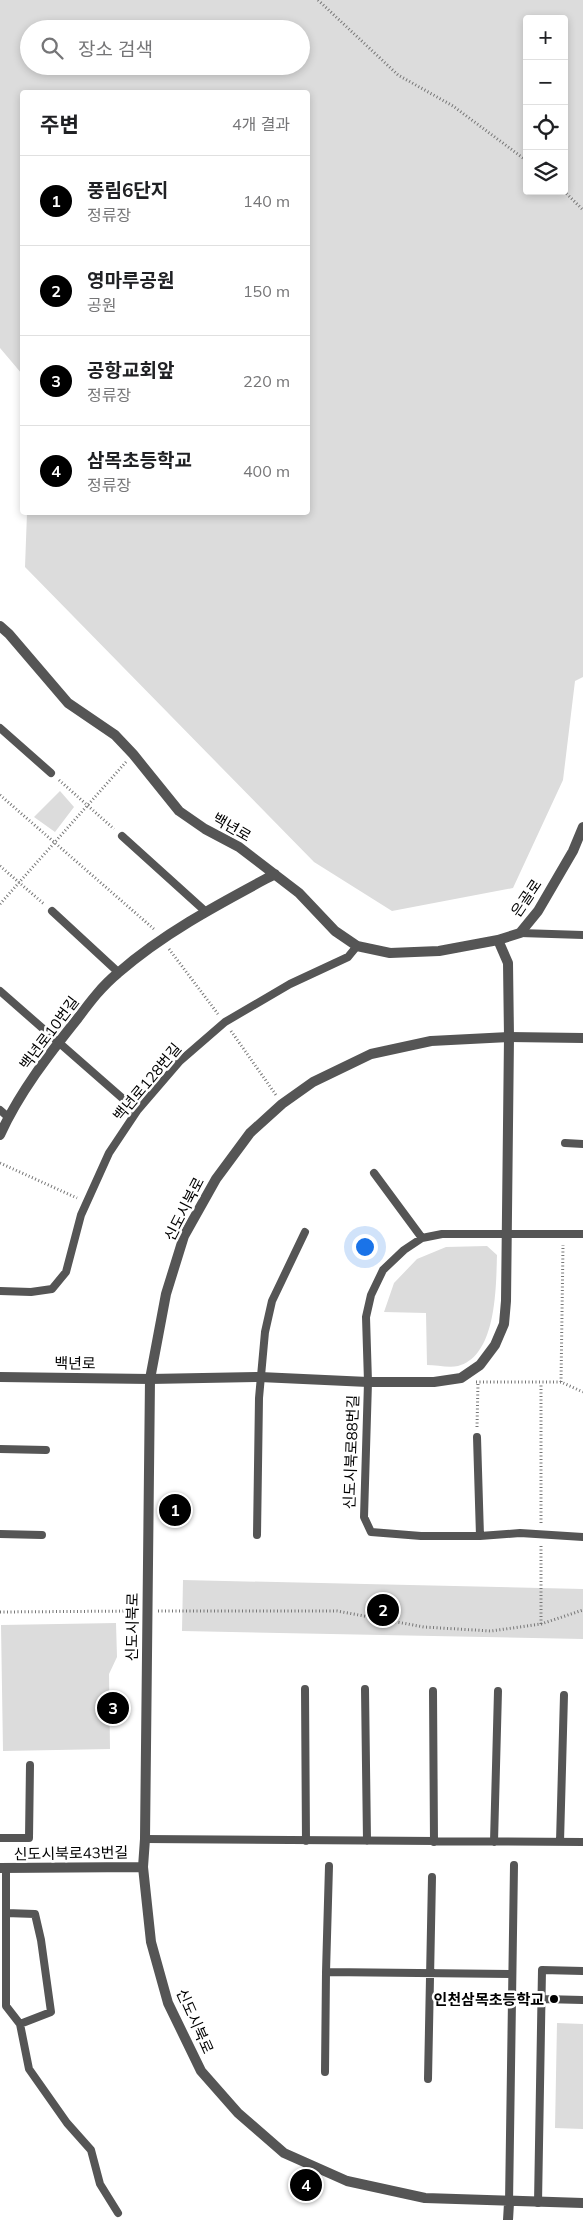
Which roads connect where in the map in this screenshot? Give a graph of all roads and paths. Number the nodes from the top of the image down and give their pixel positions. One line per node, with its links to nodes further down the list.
1 (318, 0): 2 (path)
2 (523, 158)
3 (568, 195): 4 (path)
4 (583, 210)
5 (0, 626): 7 (street, 백년로)
6 (0, 728): 8 (lane)
7 (133, 754): 9 (path); 14 (street, 백년로)
8 (51, 773): 9 (path)
9 (87, 805): 11 (path); 15 (path)
10 (583, 827): 12 (street, 은골로)
11 (122, 836): 18 (lane)
12 (578, 851): 19 (street, 은골로)
13 (0, 866): 15 (path)
14 (275, 874): 18 (street, 백년로10번길); 22 (street, 백년로)
15 (19, 882): 16 (path); 17 (path)
16 (0, 904)
17 (52, 911): 23 (lane)
18 (205, 912): 23 (street, 백년로10번길)
19 (520, 933): 20 (lane); 21 (street, 은골로)
20 (583, 935)
21 (498, 940): 22 (street, 백년로); 25 (street)
22 (357, 946): 28 (lane, 백년로128번길)
23 (118, 972): 27 (street, 백년로10번길)
24 (0, 991): 27 (lane)
25 (509, 1037): 26 (street, 신도시북로); 37 (street, 신도시북로88번길); 45 (street, 신도시북로)
26 (583, 1038)
27 (58, 1042): 28 (lane); 29 (street, 백년로10번길)
28 (137, 1111): 35 (lane, 백년로128번길)
29 (4, 1114): 30 (street, 백년로10번길)
30 (0, 1135)
31 (565, 1143): 32 (lane)
32 (583, 1144)
33 (0, 1163): 35 (path)
34 (374, 1173): 40 (lane)
35 (87, 1203): 41 (lane, 백년로128번길)
36 (305, 1232): 43 (lane)
37 (506, 1233): 38 (lane, 신도시북로88번길); 40 (lane, 신도시북로88번길); 44 (street, 신도시북로88번길)
38 (563, 1234): 39 (lane, 신도시북로88번길); 47 (path)
39 (583, 1234)
40 (422, 1238): 46 (lane, 신도시북로88번길)
41 (0, 1291)
42 (0, 1377): 45 (street, 백년로)
43 (260, 1377): 45 (street, 신도시북로88번길); 46 (street, 신도시북로88번길); 55 (lane)
44 (461, 1378): 46 (street, 신도시북로88번길); 48 (path)
45 (150, 1379): 72 (street, 신도시북로)
46 (368, 1382): 58 (lane, 신도시북로88번길)
47 (562, 1382): 49 (path); 50 (path)
48 (478, 1383): 49 (path); 51 (path)
49 (542, 1383): 56 (path)
50 (583, 1392)
51 (477, 1437): 58 (lane)
52 (0, 1450): 53 (lane)
53 (46, 1450)
54 (0, 1534): 57 (lane)
55 (257, 1534)
56 (541, 1534): 58 (lane, 신도시북로88번길); 59 (lane, 신도시북로88번길); 64 (path)
57 (42, 1535)
58 (480, 1536)
59 (583, 1537)
60 (583, 1610): 64 (path)
61 (139, 1611): 63 (path)
62 (149, 1611): 64 (path)
63 (0, 1612)
64 (541, 1624)
65 (305, 1690): 73 (lane)
66 (365, 1690): 74 (lane)
67 (433, 1691): 75 (lane)
68 (498, 1691): 76 (lane)
69 (564, 1695): 77 (lane)
70 (30, 1765): 71 (lane)
71 (0, 1838)
72 (145, 1840): 73 (lane); 81 (street, 신도시북로)
73 (306, 1841): 74 (lane)
74 (367, 1842): 75 (lane)
75 (434, 1842): 76 (lane)
76 (494, 1842): 77 (lane)
77 (560, 1842): 78 (lane)
78 (583, 1842)
79 (514, 1865): 88 (lane)
80 (329, 1866): 86 (lane)
81 (142, 1867): 82 (street, 신도시북로43번길); 94 (street, 신도시북로)
82 (3, 1868): 84 (lane)
83 (432, 1877): 87 (lane)
84 (6, 1913): 91 (lane); 91 (lane)
85 (583, 1971): 89 (lane)
86 (326, 1972): 87 (lane); 92 (lane)
87 (430, 1972): 88 (lane); 93 (lane)
88 (512, 1974): 94 (lane)
89 (542, 1999): 90 (lane); 95 (lane)
90 (583, 2000)
91 (20, 2024): 97 (lane)
92 (324, 2072)
93 (428, 2079)
94 (509, 2202): 95 (street, 신도시북로); 98 (street)
95 (538, 2203): 96 (street, 신도시북로)
96 (583, 2204)
97 (118, 2213)
98 (508, 2220)

